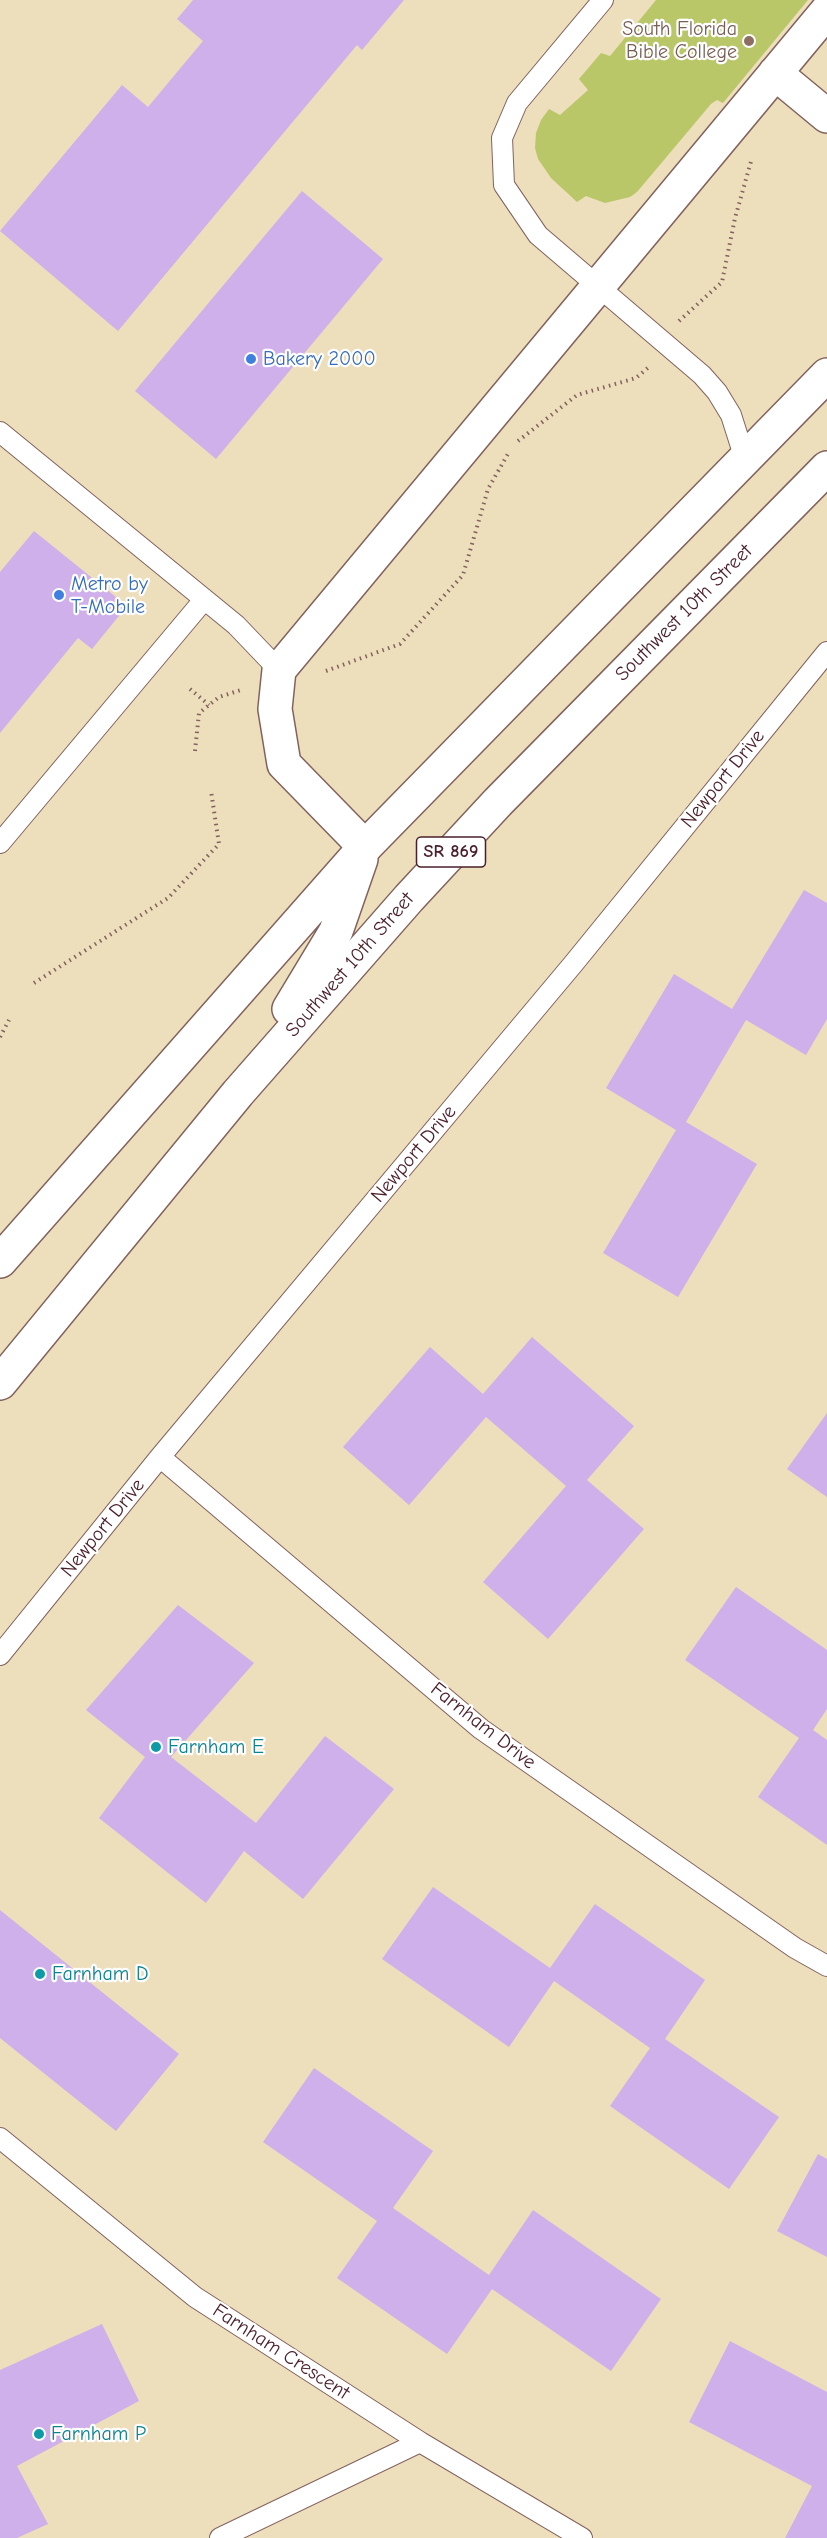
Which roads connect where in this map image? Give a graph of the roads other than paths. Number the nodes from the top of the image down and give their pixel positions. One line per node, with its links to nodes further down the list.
1 (603, 0): 5 (lane)
2 (827, 11): 3 (main road)
3 (775, 73): 4 (main road); 5 (main road)
4 (827, 117)
5 (597, 287): 8 (lane); 12 (main road)
6 (827, 375): 8 (main road)
7 (0, 432): 10 (lane)
8 (745, 459): 14 (main road)
9 (827, 468): 15 (main road, Southwest 10th Street / SR 869)
10 (203, 601): 12 (lane); 13 (lane)
11 (827, 652): 18 (lane, Newport Drive)
12 (279, 670): 14 (main road)
13 (0, 843)
14 (365, 847): 15 (main road); 16 (main road)
15 (238, 1093): 17 (main road, Southwest 10th Street / SR 869)
16 (0, 1261)
17 (0, 1383)
18 (160, 1457): 19 (lane, Newport Drive); 20 (lane, Farnham Drive)
19 (0, 1655)
20 (827, 1966)
21 (0, 2138): 22 (lane, Farnham Crescent)
22 (420, 2442): 23 (lane); 24 (lane, Farnham Crescent)
23 (220, 2538)
24 (582, 2538)

